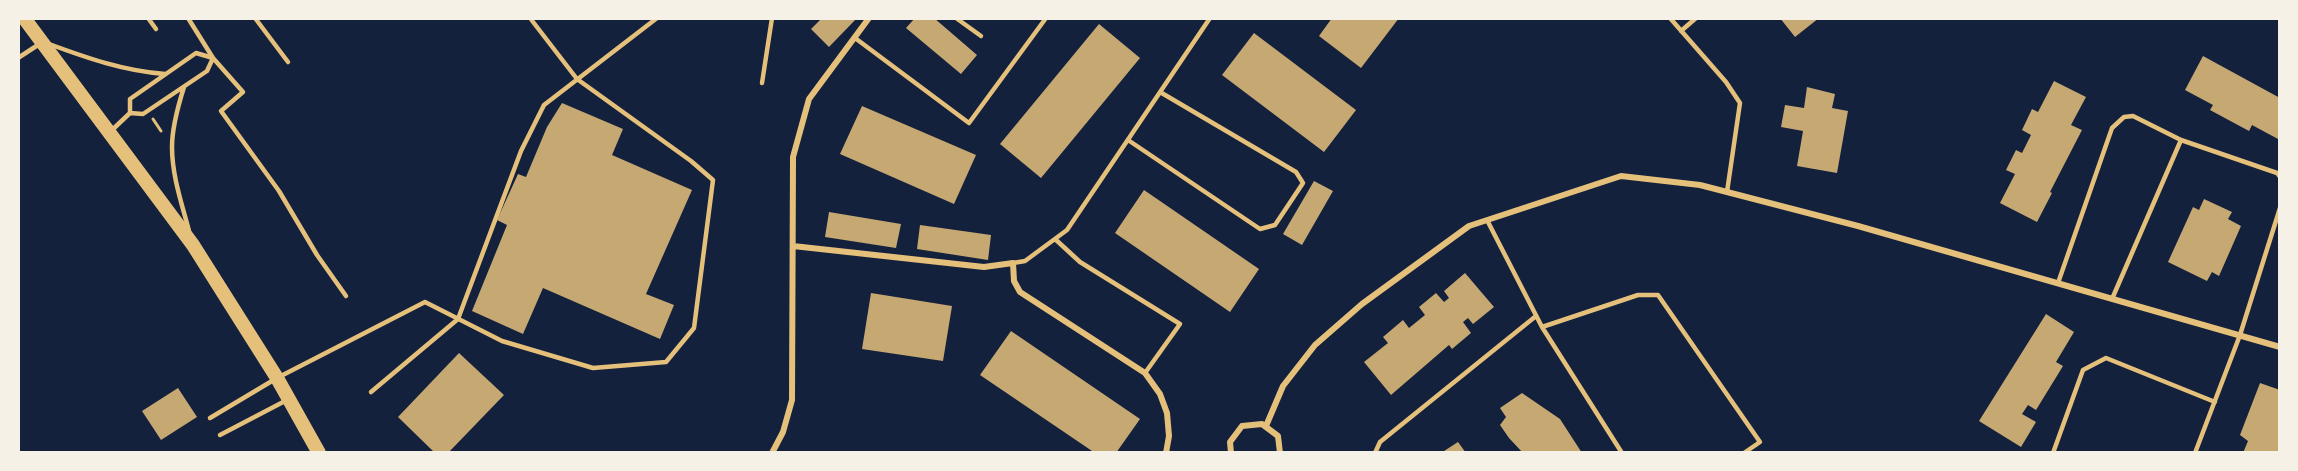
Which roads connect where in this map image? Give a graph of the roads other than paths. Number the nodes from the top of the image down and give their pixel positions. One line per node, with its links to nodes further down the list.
1 (24, 18): 18 (main road)
2 (148, 18): 14 (lane)
3 (188, 18): 20 (lane)
4 (255, 18): 21 (lane)
5 (530, 18): 23 (lane)
6 (657, 18): 23 (lane)
7 (772, 18): 24 (lane)
8 (869, 18): 17 (street)
9 (956, 18): 16 (lane)
10 (1046, 18): 17 (lane)
11 (1210, 18): 26 (lane)
12 (1670, 18): 15 (lane)
13 (1696, 18): 15 (lane)
14 (156, 29)
15 (1681, 31): 32 (lane)
16 (981, 36)
17 (855, 38): 37 (street)
18 (42, 42): 19 (lane); 22 (lane); 28 (main road)
19 (18, 58)
20 (213, 58): 22 (lane); 25 (lane); 40 (lane)
21 (288, 62)
22 (166, 74): 27 (lane)
23 (577, 79): 43 (lane); 43 (lane)
24 (762, 83)
25 (184, 86): 27 (lane); 36 (lane)
26 (1160, 92): 29 (lane); 29 (lane)
27 (130, 113): 28 (lane)
28 (110, 132): 36 (main road)
29 (1128, 140): 35 (lane)
30 (2181, 140): 31 (lane); 39 (lane); 41 (lane)
31 (2280, 177)
32 (1727, 192): 34 (street); 39 (street)
33 (2280, 208): 45 (lane)
34 (1487, 220): 42 (lane); 53 (street)
35 (1055, 239): 38 (lane); 47 (lane)
36 (193, 245): 48 (main road)
37 (793, 246): 38 (street); 56 (street)
38 (1013, 263): 47 (street)
39 (2058, 283): 41 (street)
40 (346, 296)
41 (2112, 299): 45 (street)
42 (1536, 316): 44 (lane); 60 (lane)
43 (458, 319): 48 (lane); 49 (lane)
44 (1542, 327): 61 (lane); 62 (lane)
45 (2240, 335): 46 (street); 51 (lane)
46 (2280, 347)
47 (1145, 373): 57 (street)
48 (277, 378): 50 (main road); 52 (lane)
49 (371, 392)
50 (289, 399): 54 (lane); 55 (main road)
51 (2215, 402): 63 (lane); 64 (lane)
52 (210, 418)
53 (1266, 426): 58 (street); 59 (street)
54 (220, 435)
55 (319, 453)
56 (772, 453)
57 (1166, 453)
58 (1232, 453)
59 (1280, 453)
60 (1375, 453)
61 (1622, 453)
62 (1744, 453)
63 (2053, 453)
64 (2196, 453)

